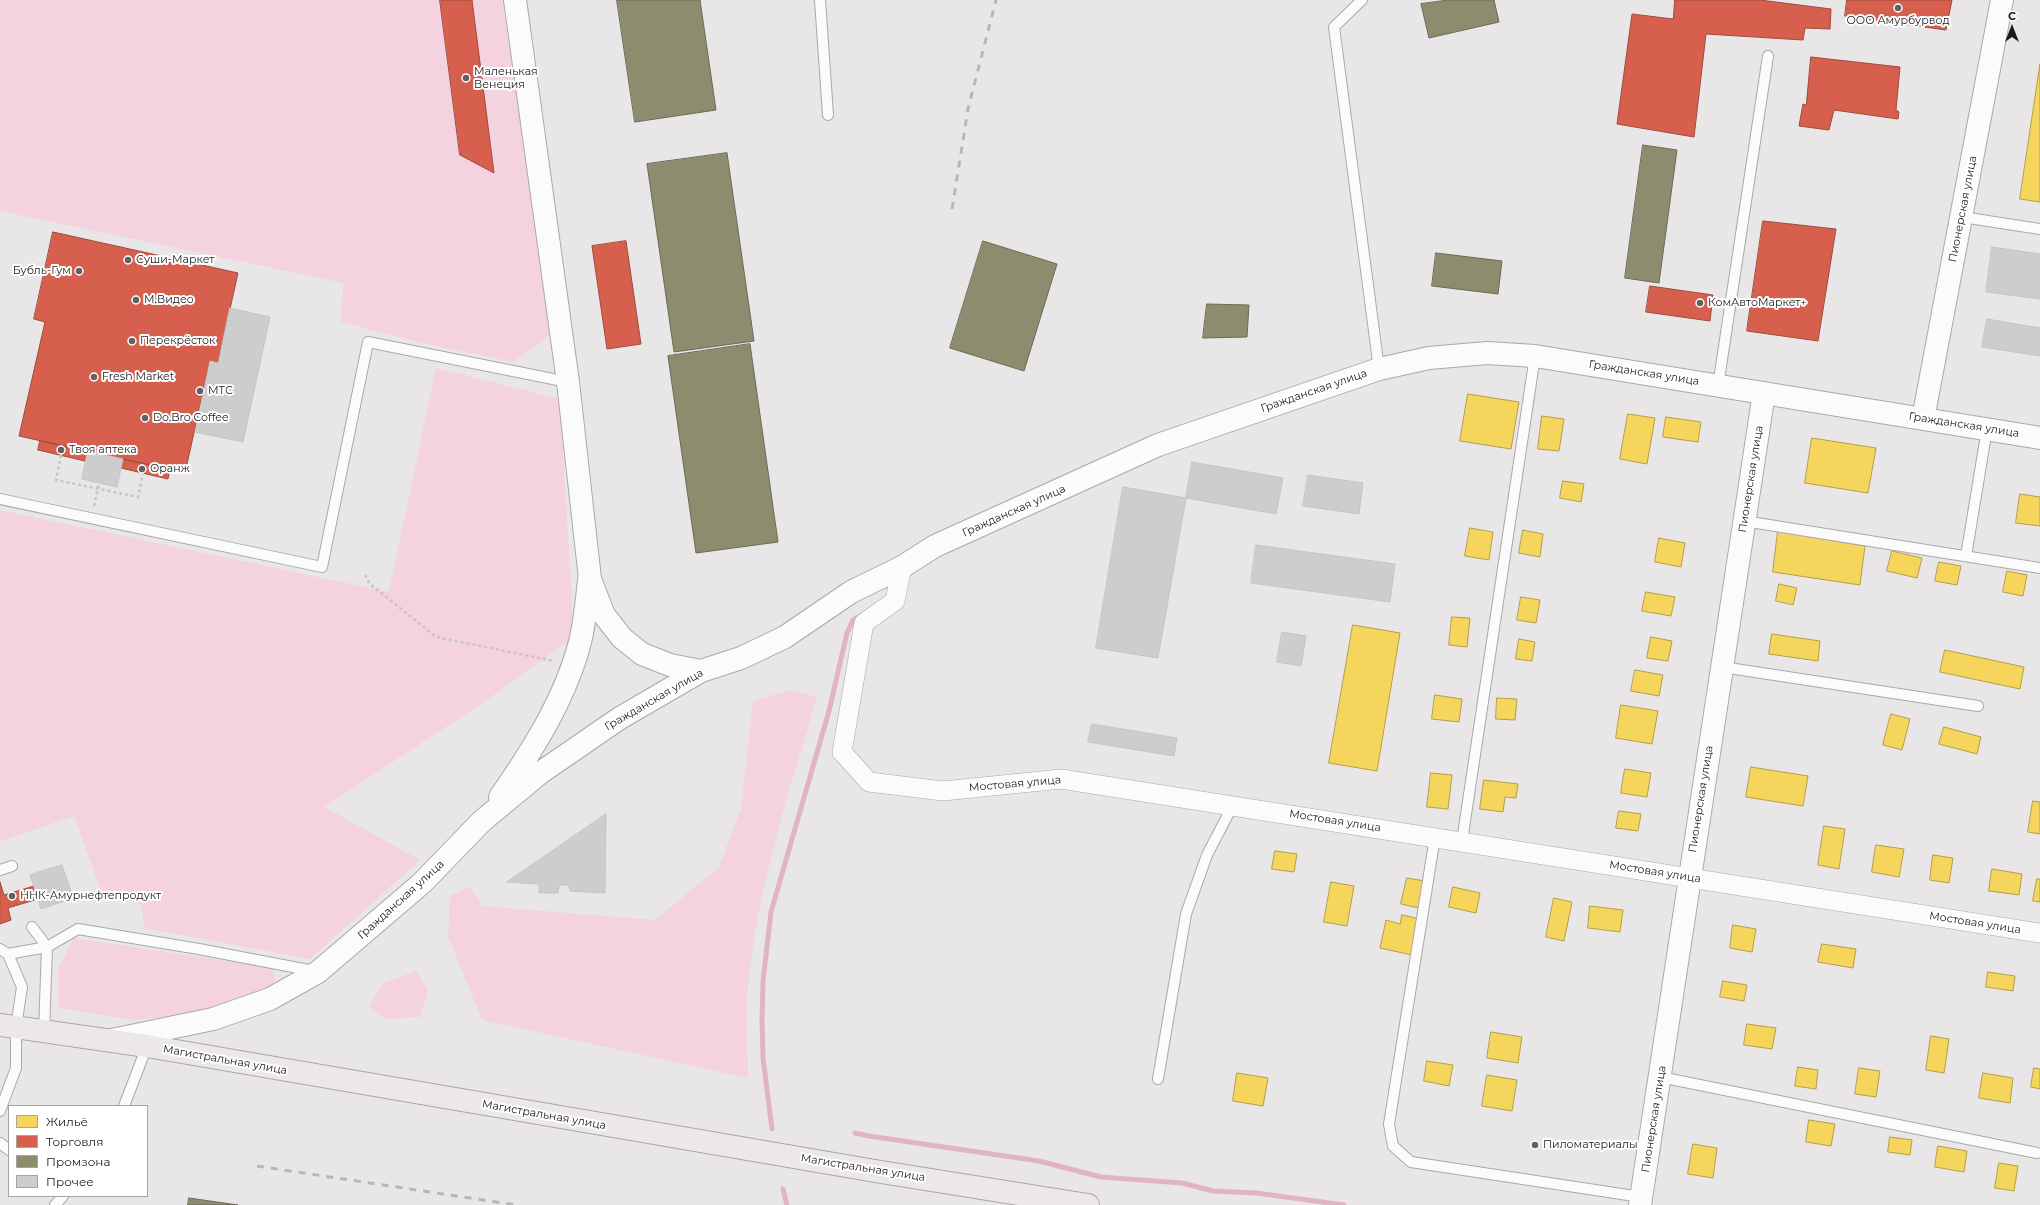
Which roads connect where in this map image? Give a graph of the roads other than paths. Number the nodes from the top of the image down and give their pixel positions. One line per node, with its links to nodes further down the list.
1 (515, 0): 11 (street)
2 (820, 0): 6 (lane)
3 (1362, 0): 10 (lane)
4 (2002, 0): 7 (street, Пионерская улица)
5 (1768, 56): 12 (lane)
6 (828, 115)
7 (1962, 217): 8 (lane); 14 (street, Пионерская улица)
8 (2040, 229)
9 (1535, 356): 10 (street, Гражданская улица); 12 (street, Гражданская улица); 29 (lane)
10 (1379, 369): 20 (street, Гражданская улица)
11 (568, 382): 17 (lane); 22 (street)
12 (1718, 386): 13 (street, Гражданская улица)
13 (1764, 393): 14 (street, Гражданская улица); 18 (street, Пионерская улица)
14 (1923, 419): 15 (street, Гражданская улица)
15 (1987, 429): 16 (street, Гражданская улица); 19 (lane)
16 (2040, 438)
17 (0, 499)
18 (1744, 521): 19 (lane); 23 (street, Пионерская улица)
19 (1966, 556): 21 (lane)
20 (902, 567): 24 (street, Гражданская улица); 26 (street, Мостовая улица)
21 (2040, 568)
22 (590, 579): 24 (street); 27 (street)
23 (1722, 667): 25 (lane); 32 (street, Пионерская улица)
24 (701, 671): 27 (street, Гражданская улица)
25 (1978, 706)
26 (1233, 805): 28 (street, Мостовая улица); 43 (lane)
27 (482, 821): 37 (street, Гражданская улица)
28 (1436, 837): 29 (street, Мостовая улица); 48 (lane)
29 (1462, 841): 32 (street, Мостовая улица)
30 (12, 866): 31 (lane)
31 (0, 870)
32 (1689, 878): 34 (street, Мостовая улица); 42 (street, Пионерская улица)
33 (32, 927): 35 (lane)
34 (2040, 933)
35 (47, 947): 36 (lane); 37 (lane); 39 (lane)
36 (4, 952): 38 (lane)
37 (318, 972): 40 (street, Гражданская улица)
38 (8, 1026): 39 (main road, Магистральная улица); 45 (lane)
39 (44, 1031): 40 (main road, Магистральная улица)
40 (111, 1040): 41 (main road, Магистральная улица)
41 (148, 1046): 44 (lane); 50 (main road, Магистральная улица)
42 (1660, 1077): 46 (lane); 48 (street, Пионерская улица)
43 (1158, 1079)
44 (124, 1105)
45 (1, 1109)
46 (2038, 1153)
47 (62, 1197): 49 (lane)
48 (1640, 1201)
49 (55, 1205)
50 (1088, 1205)

